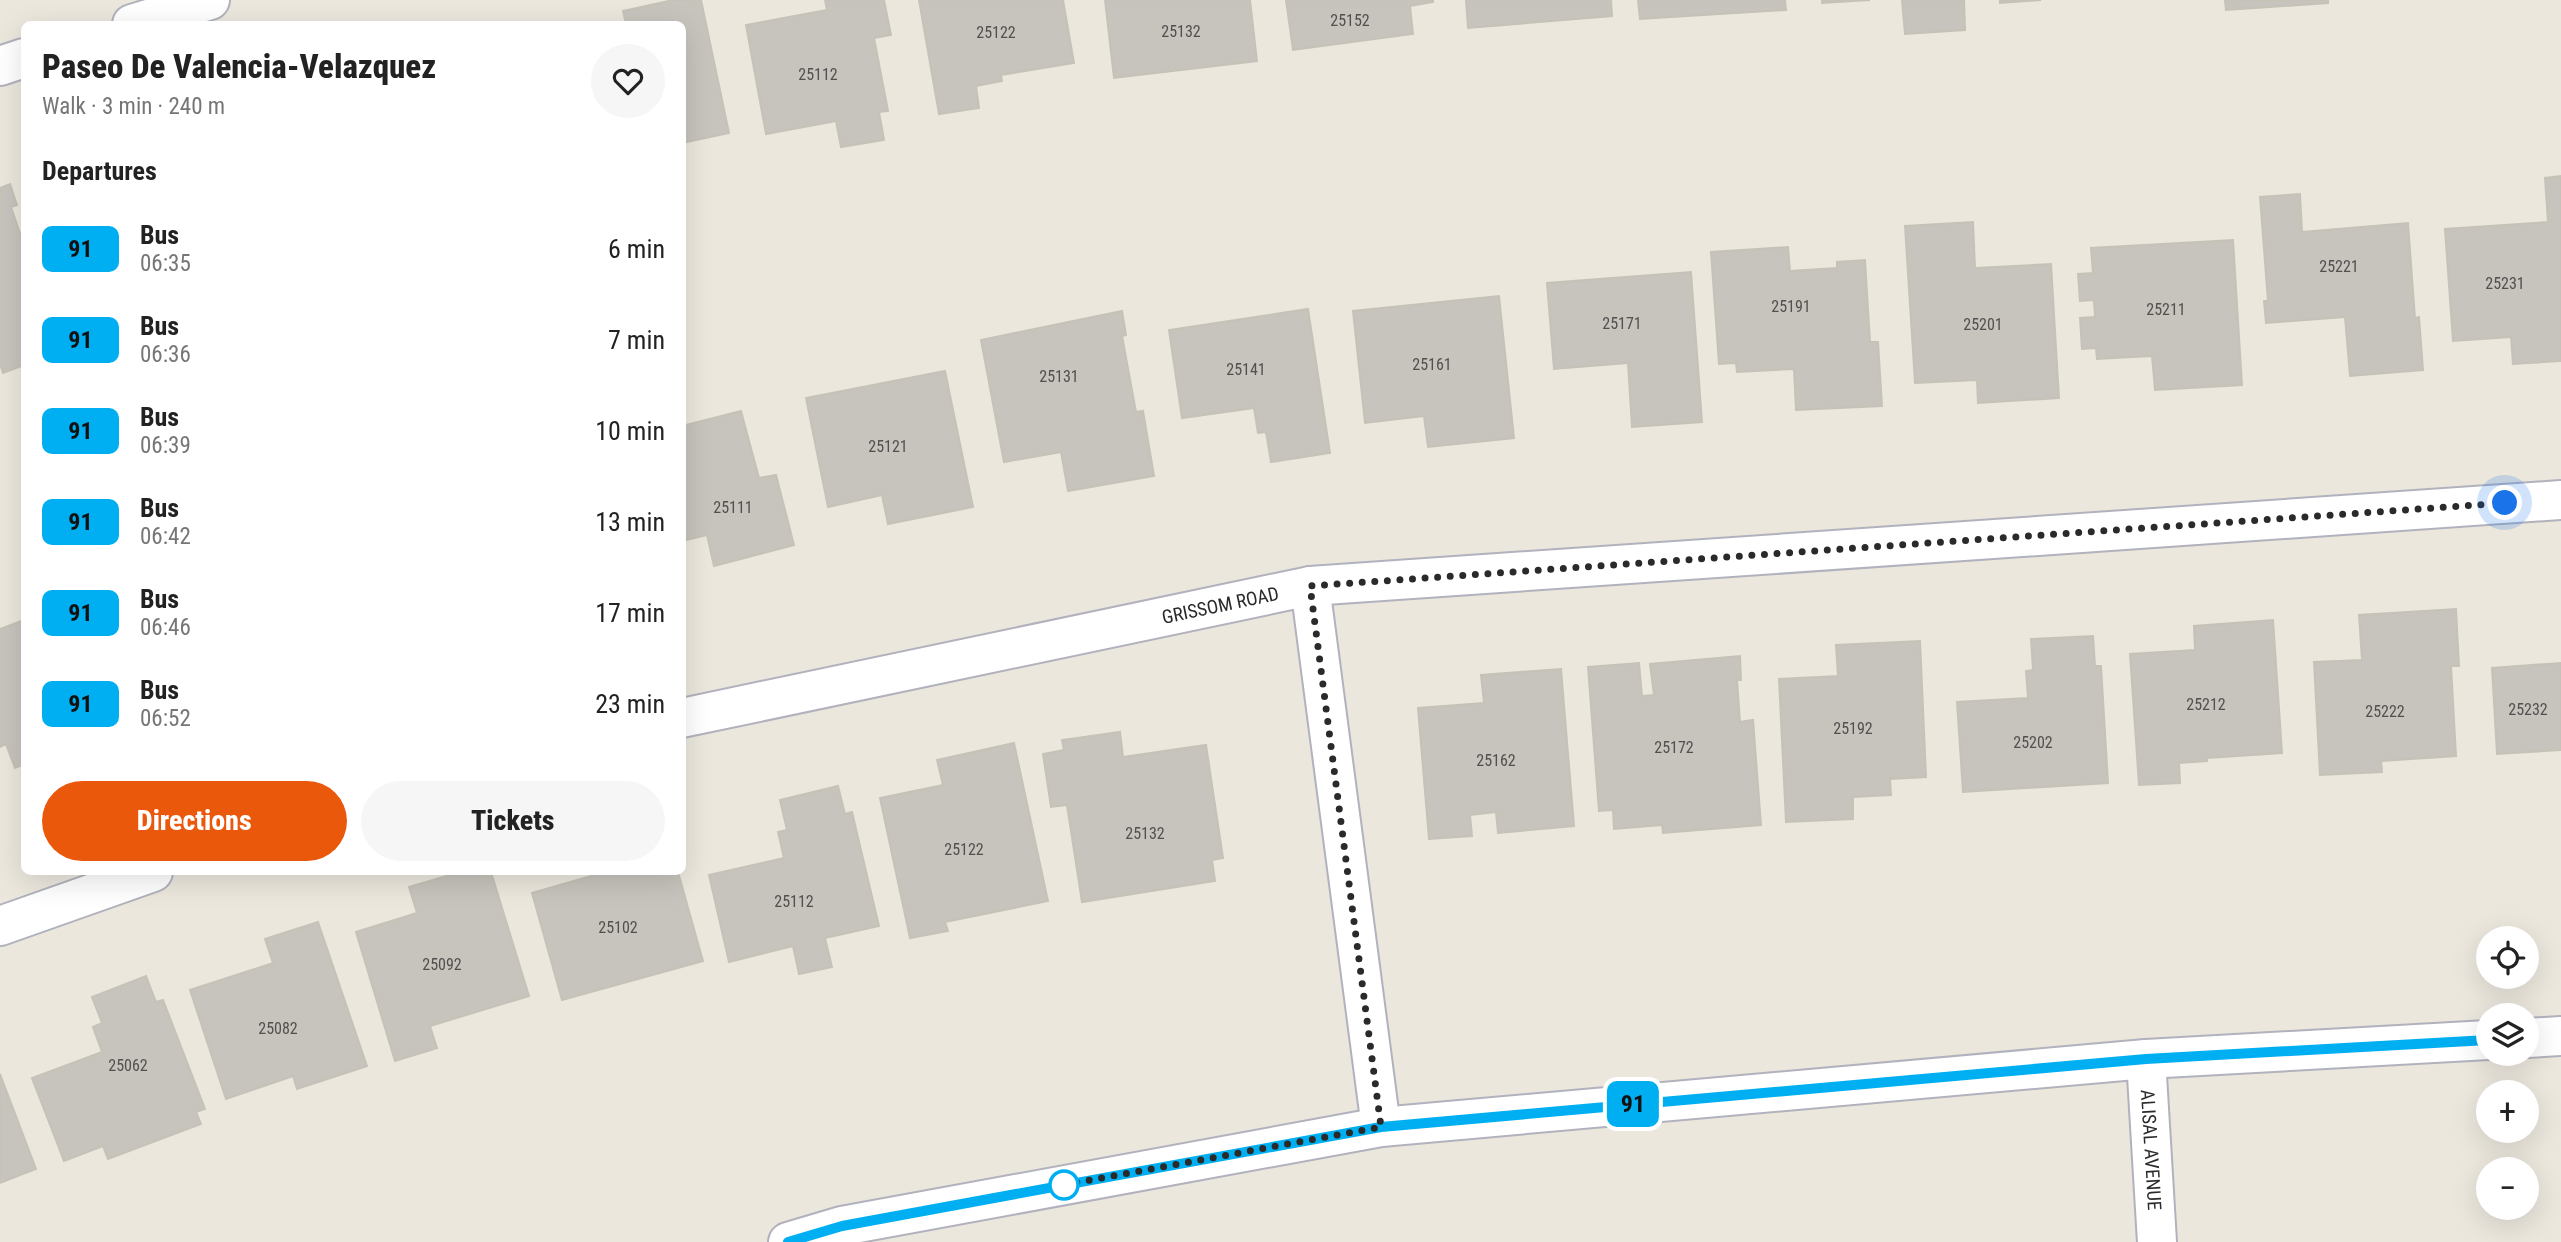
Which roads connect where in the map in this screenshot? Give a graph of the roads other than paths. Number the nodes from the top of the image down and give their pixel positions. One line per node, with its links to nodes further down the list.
1 (209, 0): 2 (street)
2 (142, 21)
3 (21, 59): 4 (street)
4 (0, 66)
5 (2561, 500): 6 (street, GRISSOM ROAD)
6 (1310, 586): 7 (street, GRISSOM ROAD); 14 (street)
7 (686, 717)
8 (144, 875): 9 (street)
9 (0, 926)
10 (2561, 1037): 11 (street)
11 (2539, 1038)
12 (2476, 1041): 13 (street)
13 (2146, 1059): 14 (street); 16 (street, ALISAL AVENUE)
14 (1381, 1127): 15 (street)
15 (788, 1242)
16 (2157, 1242)

